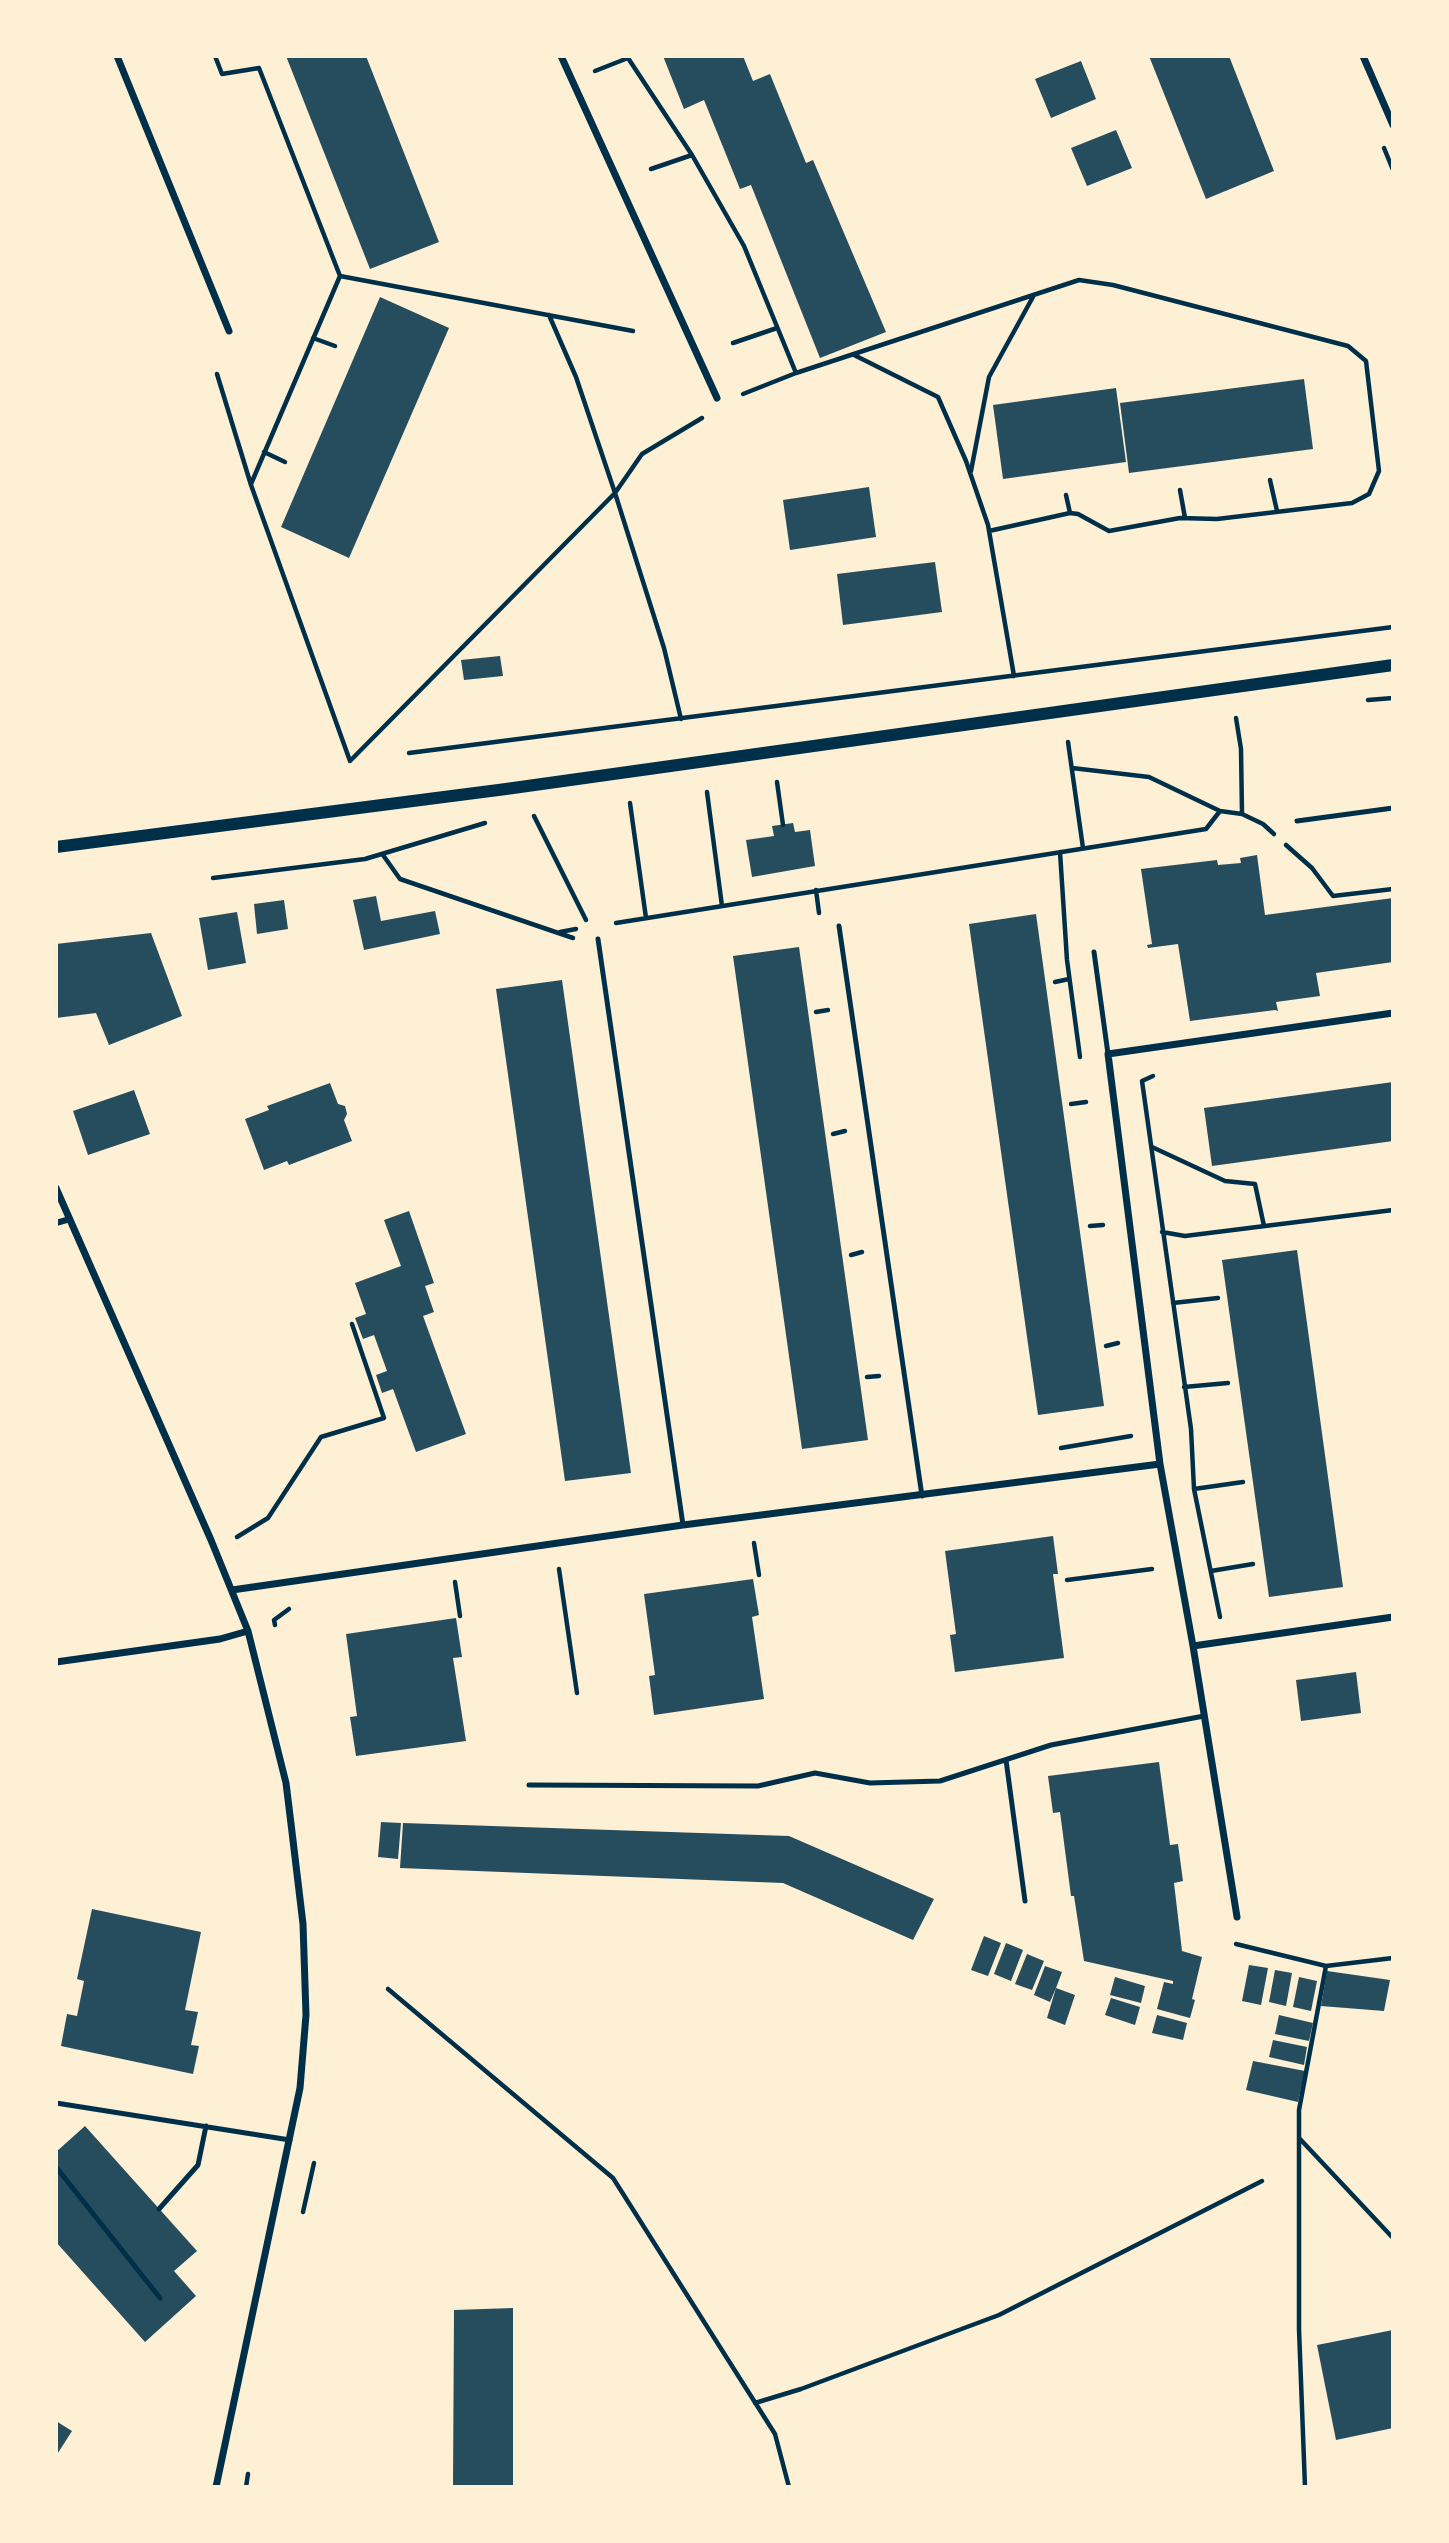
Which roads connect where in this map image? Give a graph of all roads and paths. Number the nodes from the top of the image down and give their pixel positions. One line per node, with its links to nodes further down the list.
1 (117, 56): 14 (street)
2 (215, 56): 10 (path)
3 (561, 56): 23 (street)
4 (1363, 56): 7 (street)
5 (627, 57): 6 (path); 8 (path)
6 (595, 71)
7 (1393, 125)
8 (692, 155): 9 (path); 13 (path)
9 (650, 169)
10 (340, 276): 12 (path); 16 (path)
11 (1034, 295): 19 (path); 27 (path); 33 (path)
12 (549, 315): 15 (path); 31 (path)
13 (777, 328): 17 (path); 20 (path)
14 (229, 331)
15 (633, 331)
16 (313, 338): 18 (path); 25 (path)
17 (733, 343)
18 (335, 346)
19 (853, 355): 20 (path); 27 (path)
20 (796, 373): 22 (path)
21 (216, 374): 29 (path)
22 (741, 395)
23 (717, 398)
24 (708, 415): 31 (path)
25 (264, 452): 26 (path); 29 (path)
26 (285, 462)
27 (970, 472): 36 (path)
28 (1270, 480): 33 (path)
29 (251, 485): 31 (path)
30 (1180, 490): 35 (path)
31 (615, 493): 43 (path)
32 (1066, 495): 34 (path)
33 (1277, 511): 35 (path)
34 (1070, 513): 35 (path); 36 (path)
35 (1185, 518)
36 (989, 531): 39 (path)
37 (1393, 627): 39 (path)
38 (1393, 665): 67 (street)
39 (1014, 676): 43 (path)
40 (1393, 698): 41 (path)
41 (1363, 701)
42 (1249, 717): 44 (path)
43 (681, 719): 49 (path)
44 (1236, 719): 45 (path); 61 (path)
45 (1223, 720)
46 (1081, 740): 47 (path)
47 (1068, 742): 48 (path); 50 (path)
48 (1055, 744)
49 (409, 753)
50 (1072, 768): 59 (path); 68 (path)
51 (788, 780): 52 (path)
52 (776, 782): 53 (path); 66 (path)
53 (765, 783)
54 (719, 790): 55 (path)
55 (707, 792): 56 (path); 73 (path)
56 (694, 794)
57 (643, 801): 74 (path)
58 (1393, 808): 64 (lane)
59 (1220, 811): 61 (path); 68 (path)
60 (548, 814): 62 (path)
61 (1242, 814): 72 (path)
62 (534, 816): 63 (path); 77 (path)
63 (523, 817)
64 (1297, 821)
65 (488, 822): 70 (path)
66 (783, 825)
67 (56, 847)
68 (1083, 848): 69 (path)
69 (1060, 852): 73 (path); 83 (path)
70 (383, 855): 71 (path); 79 (path)
71 (213, 878)
72 (1393, 889)
73 (722, 906): 74 (path)
74 (646, 918): 75 (path)
75 (612, 924)
76 (839, 926): 114 (lane)
77 (589, 928)
78 (579, 929): 79 (path)
79 (560, 932): 80 (path)
80 (575, 939)
81 (598, 939): 115 (lane)
82 (1094, 952): 86 (lane)
83 (1069, 979): 84 (path); 87 (path)
84 (1055, 982)
85 (1393, 1013): 86 (street)
86 (1108, 1054): 111 (street)
87 (1080, 1062)
88 (1158, 1073): 91 (path)
89 (1085, 1095): 90 (path)
90 (1071, 1104)
91 (1151, 1147): 97 (path); 98 (path)
92 (56, 1188): 94 (street)
93 (1393, 1210): 97 (path)
94 (70, 1219): 95 (street); 131 (street)
95 (56, 1223)
96 (1090, 1226): 99 (path)
97 (1264, 1226): 98 (path)
98 (1162, 1231): 101 (path)
99 (1104, 1238)
100 (1218, 1298): 101 (path)
101 (1173, 1303): 108 (path)
102 (352, 1324): 116 (path)
103 (1117, 1330): 104 (path)
104 (1106, 1346)
105 (883, 1375): 106 (path)
106 (867, 1377)
107 (1228, 1383): 108 (path)
108 (1184, 1387): 113 (path)
109 (1129, 1424): 110 (path)
110 (1051, 1449)
111 (1160, 1464): 114 (street); 138 (street)
112 (1243, 1482): 113 (path)
113 (1194, 1489): 125 (path)
114 (922, 1496): 115 (street)
115 (682, 1525): 131 (street)
116 (237, 1538)
117 (768, 1541): 118 (path)
118 (754, 1543): 119 (path); 126 (path)
119 (741, 1545)
120 (1253, 1564): 125 (path)
121 (572, 1566): 122 (path)
122 (559, 1568): 123 (path); 140 (path)
123 (546, 1569)
124 (1152, 1569): 128 (path)
125 (1211, 1572): 135 (path)
126 (759, 1576)
127 (468, 1579): 129 (path)
128 (1067, 1580)
129 (455, 1581): 130 (path); 133 (path)
130 (442, 1582)
131 (232, 1590): 136 (street)
132 (291, 1607): 137 (path)
133 (460, 1616)
134 (1393, 1617): 138 (street)
135 (1221, 1626)
136 (248, 1631): 139 (street); 153 (street)
137 (277, 1633)
138 (1193, 1646): 141 (street)
139 (56, 1662)
140 (576, 1693)
141 (1204, 1716): 142 (lane); 145 (street)
142 (1006, 1760): 143 (lane); 144 (lane)
143 (529, 1785)
144 (1025, 1902)
145 (1237, 1917)
146 (1234, 1943): 148 (path)
147 (1393, 1958): 148 (path)
148 (1326, 1966): 152 (path)
149 (387, 1989): 159 (path)
150 (56, 2103): 151 (lane)
151 (206, 2126): 153 (lane); 156 (lane)
152 (1300, 2138): 157 (path); 162 (path)
153 (290, 2140): 160 (street)
154 (56, 2167): 158 (lane)
155 (1262, 2181): 159 (path)
156 (159, 2209)
157 (1393, 2238)
158 (160, 2298)
159 (755, 2403): 161 (path)
160 (216, 2487)
161 (789, 2487)
162 (1305, 2487)

